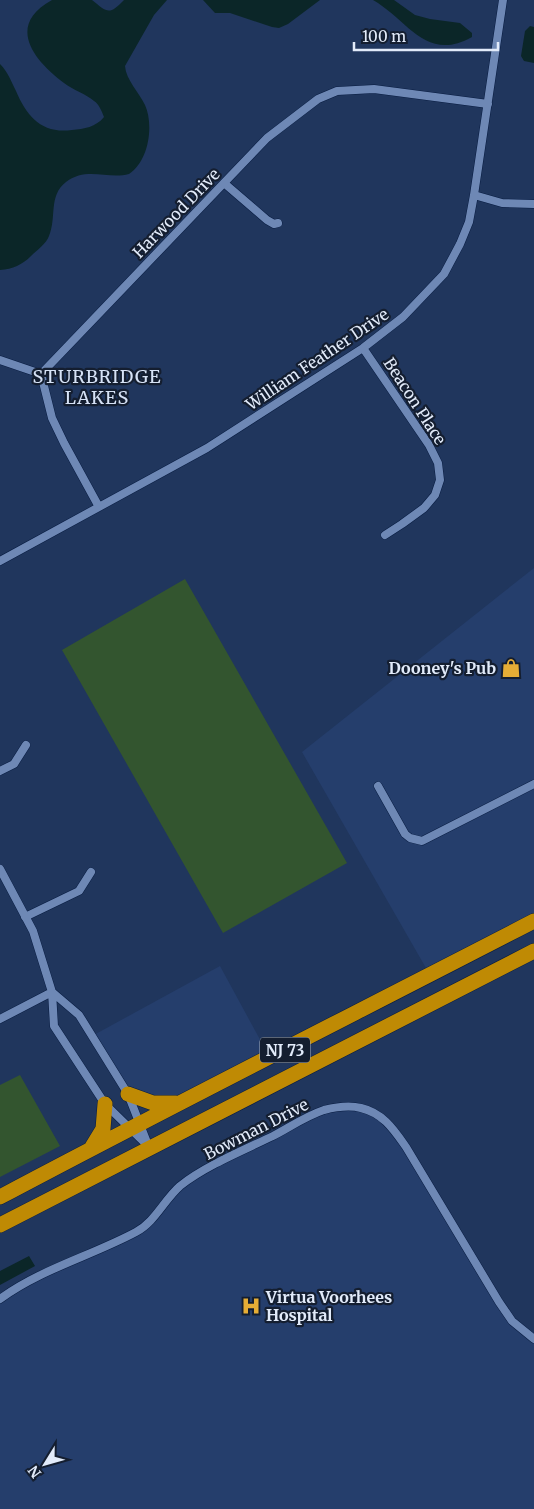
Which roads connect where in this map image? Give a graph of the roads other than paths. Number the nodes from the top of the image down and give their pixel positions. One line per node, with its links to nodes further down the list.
1 (503, 0): 2 (street, William Feather Drive)
2 (488, 104): 3 (street, Harwood Drive); 4 (street, William Feather Drive)
3 (224, 183): 6 (street); 9 (street, Harwood Drive)
4 (474, 195): 5 (street); 7 (street, William Feather Drive)
5 (534, 204)
6 (278, 223)
7 (363, 348): 10 (street, William Feather Drive); 11 (street, Beacon Place)
8 (0, 360): 9 (street)
9 (41, 374): 10 (street)
10 (99, 507): 12 (street, William Feather Drive)
11 (384, 535)
12 (0, 561)
13 (26, 745): 14 (street)
14 (0, 771)
15 (534, 784): 16 (street)
16 (378, 786)
17 (0, 868): 19 (street)
18 (91, 872): 19 (street)
19 (25, 917): 22 (street)
20 (534, 921): 25 (highway, NJ 73)
21 (534, 951): 28 (highway, NJ 73)
22 (52, 992): 23 (street); 24 (street); 26 (street)
23 (0, 1019)
24 (128, 1094): 25 (highway); 27 (street)
25 (180, 1102): 27 (highway, NJ 73)
26 (105, 1104): 27 (street); 29 (highway)
27 (135, 1126): 28 (street); 29 (highway, NJ 73)
28 (150, 1148): 31 (highway, NJ 73)
29 (90, 1149): 30 (highway, NJ 73)
30 (0, 1196)
31 (0, 1225)
32 (0, 1299): 33 (street, Bowman Drive)
33 (534, 1339)

